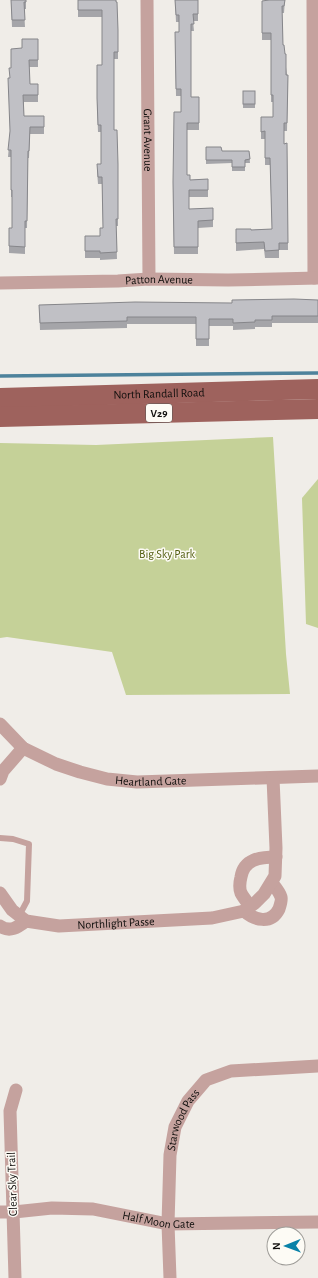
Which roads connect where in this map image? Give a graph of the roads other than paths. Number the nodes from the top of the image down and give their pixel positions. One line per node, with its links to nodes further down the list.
1 (147, 0): 4 (street, Grant Avenue)
2 (313, 0): 3 (street)
3 (316, 278): 4 (street, Patton Avenue)
4 (150, 279): 5 (street, Patton Avenue)
5 (0, 283)
6 (318, 389): 7 (main road, North Randall Road / V29)
7 (0, 398)
8 (318, 409): 9 (main road, North Randall Road / V29)
9 (0, 417)
10 (0, 724): 11 (street, Heartland Gate)
11 (23, 748): 13 (street, Heartland Gate); 14 (street)
12 (318, 776): 13 (street, Heartland Gate)
13 (274, 778): 16 (street, Northlight Passe)
14 (0, 779)
15 (0, 838): 20 (lane)
16 (276, 857): 17 (street, Northlight Passe); 19 (street)
17 (272, 883): 19 (street, Northlight Passe); 19 (street)
18 (0, 893): 20 (street)
19 (247, 908): 20 (street, Northlight Passe)
20 (23, 918): 21 (street)
21 (0, 926)
22 (318, 1066): 27 (street, Starwood Pass)
23 (16, 1090): 25 (street, Clear Sky Trail)
24 (0, 1212): 25 (street, Half Moon Gate)
25 (14, 1212): 27 (street, Half Moon Gate); 28 (street, Clear Sky Trail)
26 (318, 1222): 27 (street, Half Moon Gate)
27 (168, 1224): 29 (street, Starwood Pass)
28 (15, 1278)
29 (170, 1278)

